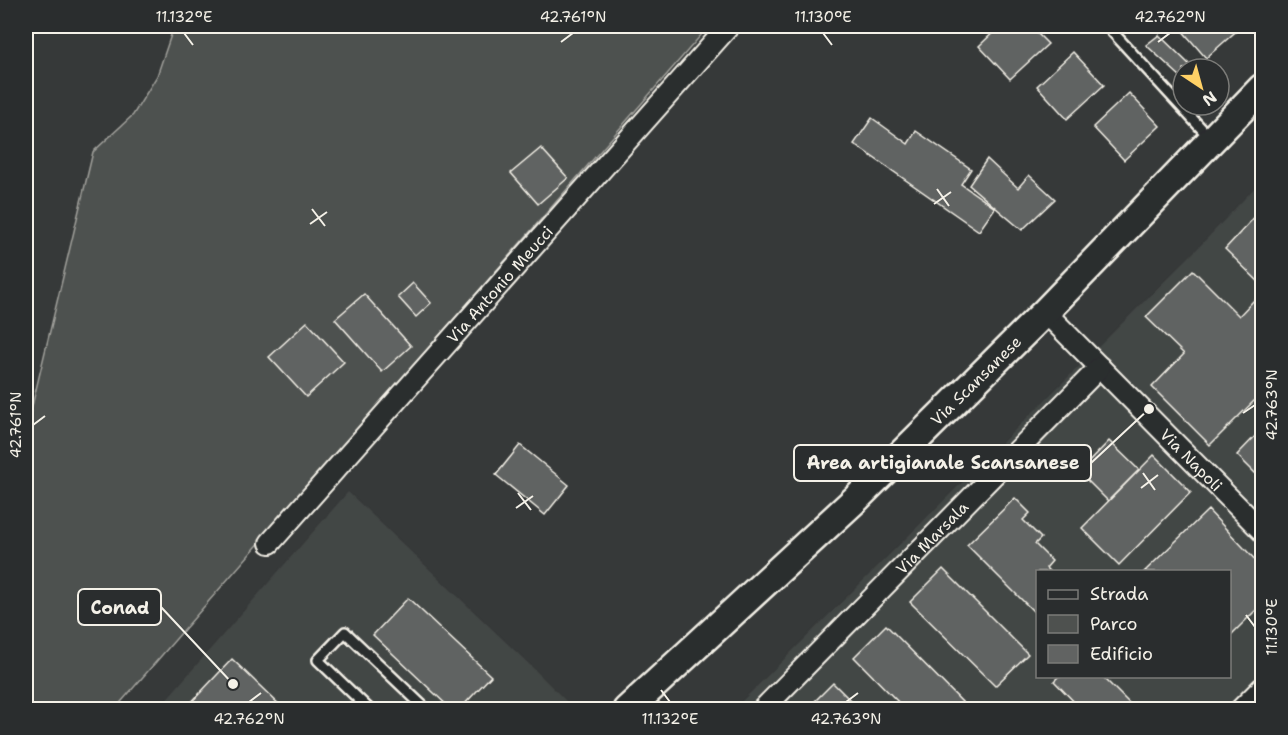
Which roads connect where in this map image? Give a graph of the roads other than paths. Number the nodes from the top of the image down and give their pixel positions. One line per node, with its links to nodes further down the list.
1 (729, 26): 8 (street, Via Antonio Meucci)
2 (1107, 26): 4 (lane)
3 (1263, 88): 4 (main road, Via Scansanese)
4 (1212, 140): 5 (main road, Via Scansanese)
5 (1045, 312): 6 (street, Via Napoli); 12 (main road, Via Scansanese)
6 (1100, 367): 7 (street, Via Napoli); 13 (street, Via Marsala)
7 (1263, 531)
8 (270, 543)
9 (1263, 688): 14 (street)
10 (370, 710): 11 (lane)
11 (427, 710)
12 (627, 710)
13 (762, 710)
14 (1240, 710)

